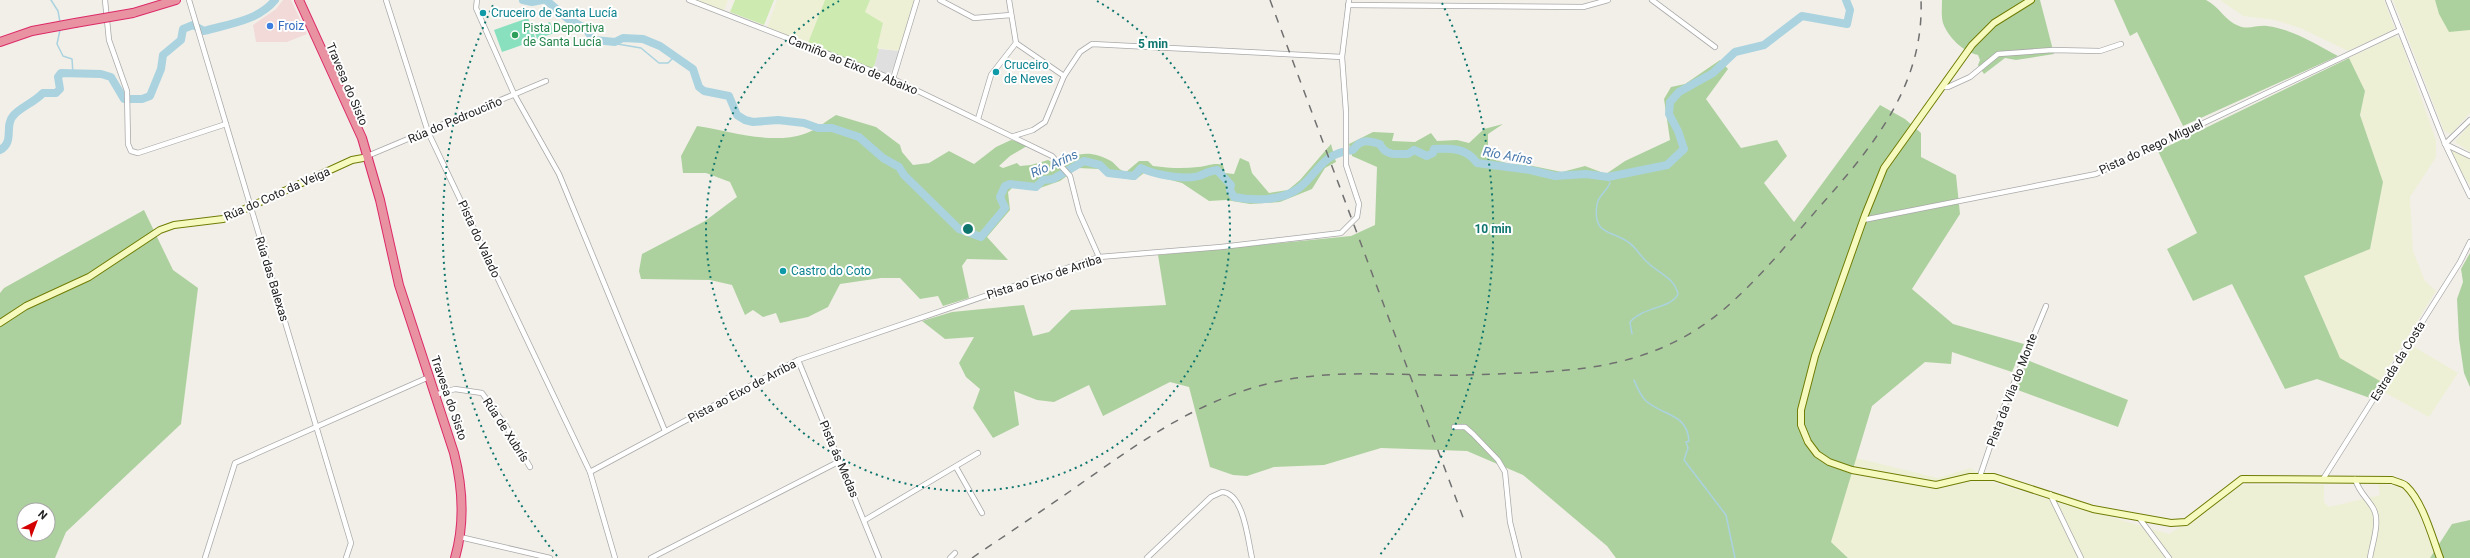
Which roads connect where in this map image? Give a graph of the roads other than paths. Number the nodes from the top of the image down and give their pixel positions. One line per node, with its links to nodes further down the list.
1 (105, 0): 30 (street)
2 (176, 0): 18 (highway, bridge)
3 (189, 0): 30 (street, Rúa das Balexas)
4 (298, 0): 35 (highway, Travesa do Sisto)
5 (477, 0): 27 (street)
6 (689, 0): 24 (street, Camiño ao Eixo de Abaixo)
7 (917, 0): 24 (street)
8 (940, 0): 16 (street)
9 (1009, 0): 16 (street)
10 (1608, 0): 15 (street)
11 (1652, 0): 21 (street)
12 (2031, 0): 26 (street)
13 (2388, 0): 17 (street)
14 (386, 2): 31 (street, Pista do Valado)
15 (1348, 3): 22 (street, Pista ao Eixo de Arriba)
16 (1011, 15): 19 (street)
17 (2400, 30): 33 (street); 38 (street, Pista do Rego Miguel)
18 (0, 42)
19 (1016, 44): 23 (street); 28 (street)
20 (2121, 44): 26 (street)
21 (1715, 47)
22 (1342, 57): 23 (street); 40 (street, Pista ao Eixo de Arriba)
23 (1064, 76): 32 (street)
24 (893, 79): 28 (street, Camiño ao Eixo de Abaixo)
25 (546, 81): 27 (street, Rúa do Pedrouciño)
26 (1942, 87): 38 (street)
27 (514, 94): 31 (street, Rúa do Pedrouciño); 48 (street)
28 (978, 120): 32 (street, Camiño ao Eixo de Abaixo)
29 (2470, 120): 33 (street)
30 (226, 124): 37 (street, Rúa das Balexas)
31 (428, 132): 35 (street, Rúa do Pedrouciño); 53 (street, Pista do Valado)
32 (1014, 136): 40 (street, Camiño ao Eixo de Abaixo)
33 (2445, 144): 34 (street); 36 (street)
34 (2470, 156)
35 (366, 157): 37 (street, Rúa do Coto da Veiga); 44 (highway, Travesa do Sisto)
36 (2470, 196)
37 (251, 207): 42 (street, Rúa do Coto da Veiga); 46 (street, Rúa das Balexas)
38 (1863, 220): 54 (street)
39 (2470, 242): 55 (street, Estrada da Costa)
40 (1099, 257): 43 (street, Pista ao Eixo de Arriba)
41 (2046, 306): 54 (street, Pista da Vila do Monte)
42 (0, 323)
43 (798, 360): 48 (street, Pista ao Eixo de Arriba); 50 (street, Pista ás Medas)
44 (429, 377): 45 (highway, Travesa do Sisto); 46 (street)
45 (435, 395): 51 (street, Rúa de Xubrís); 61 (highway, Travesa do Sisto)
46 (316, 427): 64 (street); 65 (street, Rúa das Balexas)
47 (1454, 427): 75 (street)
48 (665, 431): 53 (street, Pista ao Eixo de Arriba)
49 (978, 453): 52 (street)
50 (840, 462): 60 (street, Pista ás Medas); 70 (street)
51 (530, 467)
52 (956, 467): 58 (street); 60 (street)
53 (590, 472): 69 (street, Pista do Valado)
54 (1980, 476): 57 (street)
55 (2323, 479): 56 (street); 59 (street)
56 (2355, 480): 78 (street); 79 (street)
57 (2050, 494): 59 (street); 76 (street)
58 (982, 513)
59 (2140, 519): 77 (street)
60 (865, 520): 71 (street, Pista ás Medas)
61 (460, 537): 62 (street); 66 (highway, Travesa do Sisto)
62 (528, 553): 67 (street); 68 (street)
63 (955, 553): 72 (street)
64 (205, 558)
65 (346, 558)
66 (455, 558)
67 (525, 558)
68 (550, 558)
69 (615, 558)
70 (651, 558)
71 (879, 558)
72 (950, 558)
73 (1147, 558): 74 (street)
74 (1252, 558)
75 (1519, 558)
76 (2081, 558)
77 (2169, 558)
78 (2370, 558)
79 (2440, 558)

